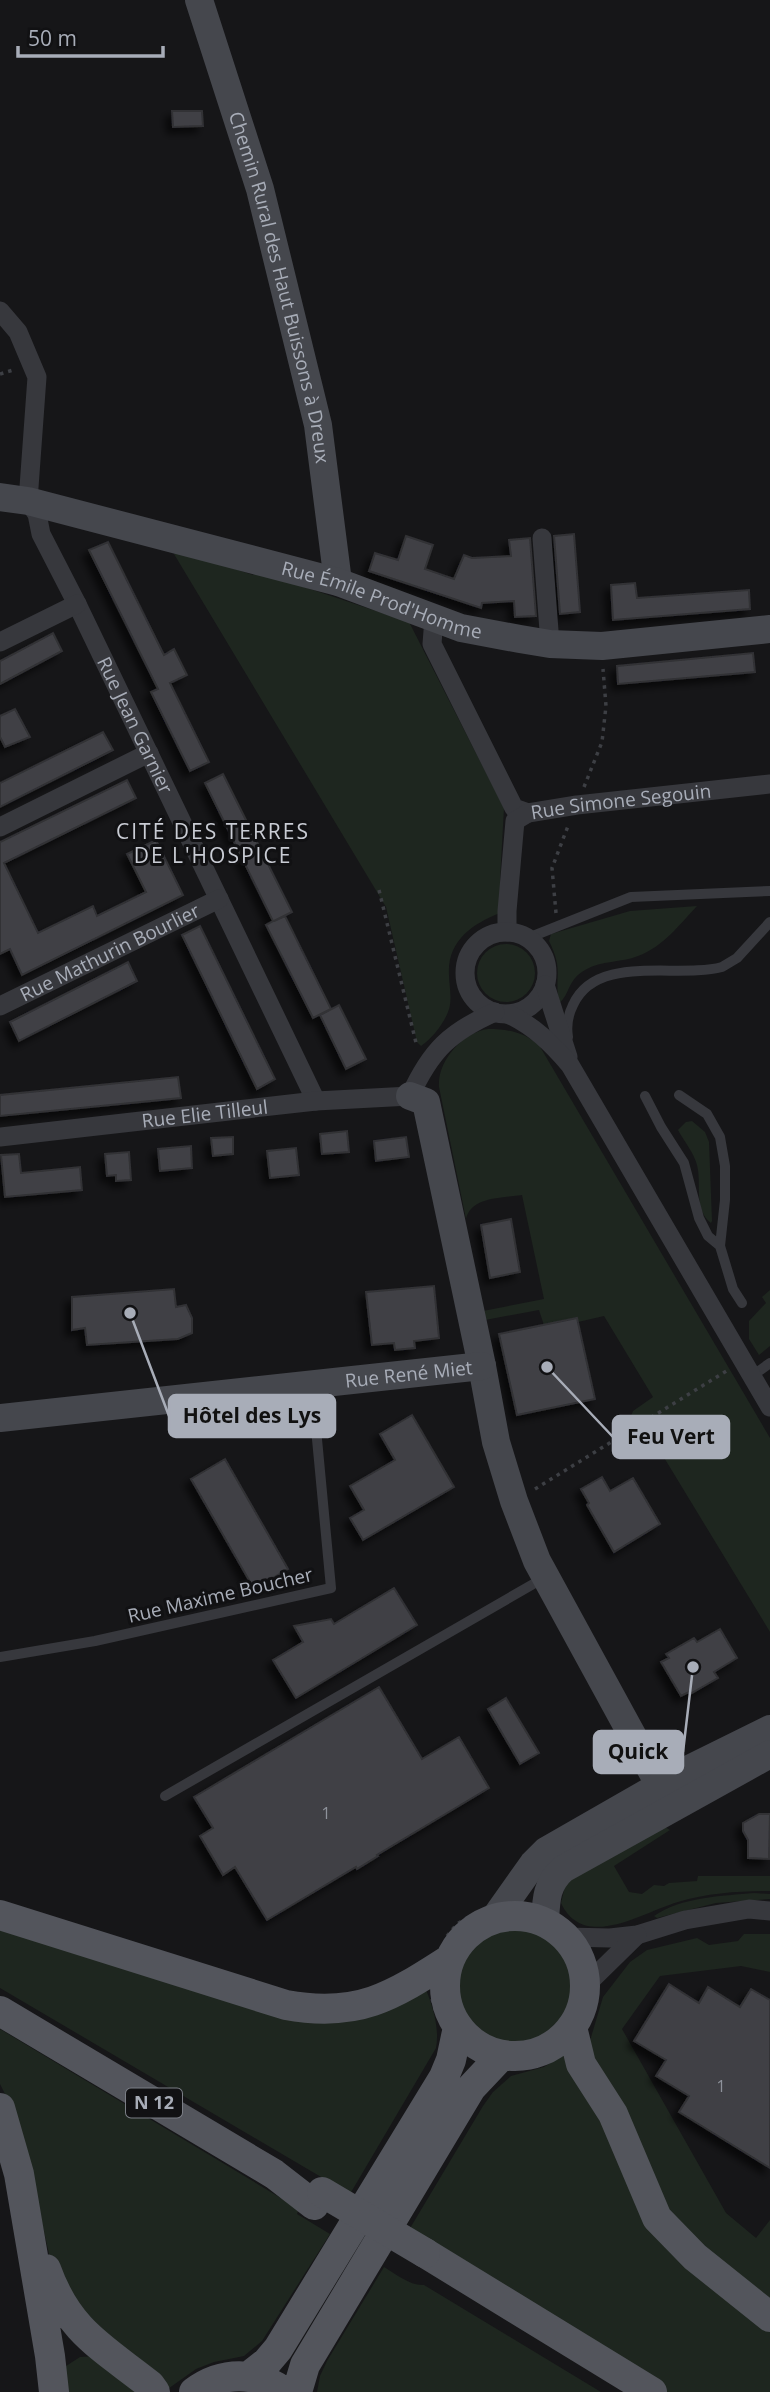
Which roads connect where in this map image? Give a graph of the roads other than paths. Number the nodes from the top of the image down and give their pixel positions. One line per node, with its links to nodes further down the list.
1 (199, 0): 6 (street, Chemin Rural des Haut Buissons à Dreux)
2 (0, 311): 4 (street)
3 (0, 497): 4 (street, Rue Émile Prod'Homme)
4 (29, 501): 6 (street, Rue Émile Prod'Homme); 7 (street, Rue Jean Garnier)
5 (542, 538): 11 (street)
6 (338, 582): 8 (street, Rue Émile Prod'Homme)
7 (77, 604): 10 (street); 12 (street, Rue Jean Garnier)
8 (435, 618): 11 (street, Rue Émile Prod'Homme); 14 (street, Rue Simone Segouin)
9 (770, 629): 11 (street, Rue Émile Prod'Homme)
10 (0, 642)
11 (550, 644)
12 (149, 753): 15 (street); 17 (street, Rue Jean Garnier)
13 (770, 784): 14 (street, Rue Simone Segouin)
14 (528, 813): 19 (street)
15 (0, 827)
16 (770, 891): 20 (lane)
17 (219, 899): 23 (street, Rue Mathurin Bourlier); 30 (street, Rue Jean Garnier)
18 (770, 922): 26 (lane)
19 (507, 932): 20 (street); 21 (street)
20 (528, 938): 22 (street)
21 (467, 984): 24 (street); 25 (street)
22 (545, 985): 24 (street); 26 (street)
23 (0, 1006)
24 (502, 1013): 25 (street); 26 (street)
25 (453, 1034): 28 (street)
26 (570, 1065): 36 (street)
27 (679, 1095): 32 (lane)
28 (410, 1096): 30 (street, Rue Elie Tilleul); 35 (street, Rue René Miet)
29 (645, 1096): 32 (lane)
30 (316, 1101): 31 (street, Rue Elie Tilleul)
31 (0, 1137)
32 (720, 1246): 33 (lane)
33 (742, 1303)
34 (770, 1363): 36 (lane)
35 (482, 1366): 37 (street, Rue René Miet); 40 (street, Rue René Miet)
36 (748, 1369): 38 (street)
37 (312, 1385): 39 (street, Rue René Miet); 41 (lane, Rue Maxime Boucher)
38 (770, 1407)
39 (0, 1418)
40 (546, 1577): 44 (street, Rue René Miet); 45 (lane)
41 (0, 1657)
42 (770, 1729): 44 (street)
43 (770, 1754): 49 (street)
44 (660, 1786): 48 (street)
45 (165, 1796)
46 (770, 1911): 50 (street)
47 (0, 1915): 51 (main road)
48 (486, 1915): 49 (main road); 51 (main road)
49 (555, 1930): 50 (street); 52 (main road)
50 (637, 1935): 52 (street)
51 (445, 1953): 54 (main road)
52 (585, 1986): 55 (main road)
53 (0, 2011): 59 (main road, N 12, bridge)
54 (449, 2026): 56 (main road); 61 (main road)
55 (572, 2027): 56 (main road); 60 (main road)
56 (502, 2055): 66 (main road)
57 (0, 2108): 58 (main road)
58 (24, 2206): 62 (main road); 63 (main road)
59 (421, 2260): 67 (main road, N 12); 68 (main road, N 12)
60 (770, 2317)
61 (249, 2376): 64 (main road); 65 (main road)
62 (54, 2392)
63 (155, 2392)
64 (194, 2392)
65 (284, 2392)
66 (297, 2392)
67 (617, 2392)
68 (652, 2392)

